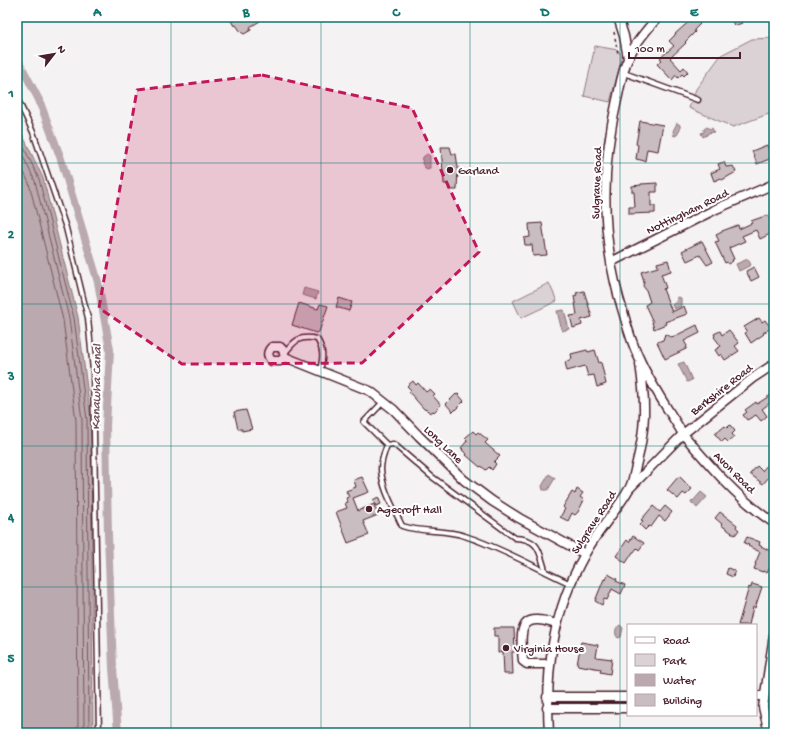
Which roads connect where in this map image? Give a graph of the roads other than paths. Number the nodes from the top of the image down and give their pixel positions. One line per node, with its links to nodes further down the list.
1 (618, 17): 3 (street)
2 (658, 17): 3 (street, Sulgrave Road)
3 (628, 58): 4 (street, Sulgrave Road)
4 (624, 73): 6 (lane); 8 (street, Sulgrave Road)
5 (17, 98): 30 (lane)
6 (698, 100)
7 (774, 184): 8 (street, Nottingham Road)
8 (611, 262): 10 (street, Sulgrave Road)
9 (285, 355): 12 (street, Long Lane); 12 (lane)
10 (639, 358): 14 (street, Sulgrave Road); 16 (street, Sulgrave Road)
11 (774, 364): 14 (street, Berkshire Road)
12 (320, 371): 13 (street, Long Lane)
13 (384, 402): 15 (lane); 18 (street, Long Lane)
14 (683, 434): 16 (street, Sulgrave Road); 17 (street, Avon Road)
15 (387, 445): 19 (lane); 19 (lane)
16 (630, 488): 18 (street, Sulgrave Road)
17 (774, 523)
18 (585, 554): 20 (street, Sulgrave Road)
19 (545, 570): 20 (lane)
20 (571, 584): 21 (street, Sulgrave Road)
21 (557, 624): 23 (street, Sulgrave Road); 23 (street)
22 (774, 635): 24 (street)
23 (550, 664): 25 (street, Sulgrave Road)
24 (760, 696): 27 (street)
25 (547, 697): 26 (street); 28 (street, Sulgrave Road)
26 (627, 697)
27 (760, 707): 32 (street)
28 (547, 708): 29 (street); 31 (street, Sulgrave Road)
29 (627, 708)
30 (99, 733)
31 (549, 733)
32 (769, 733)

